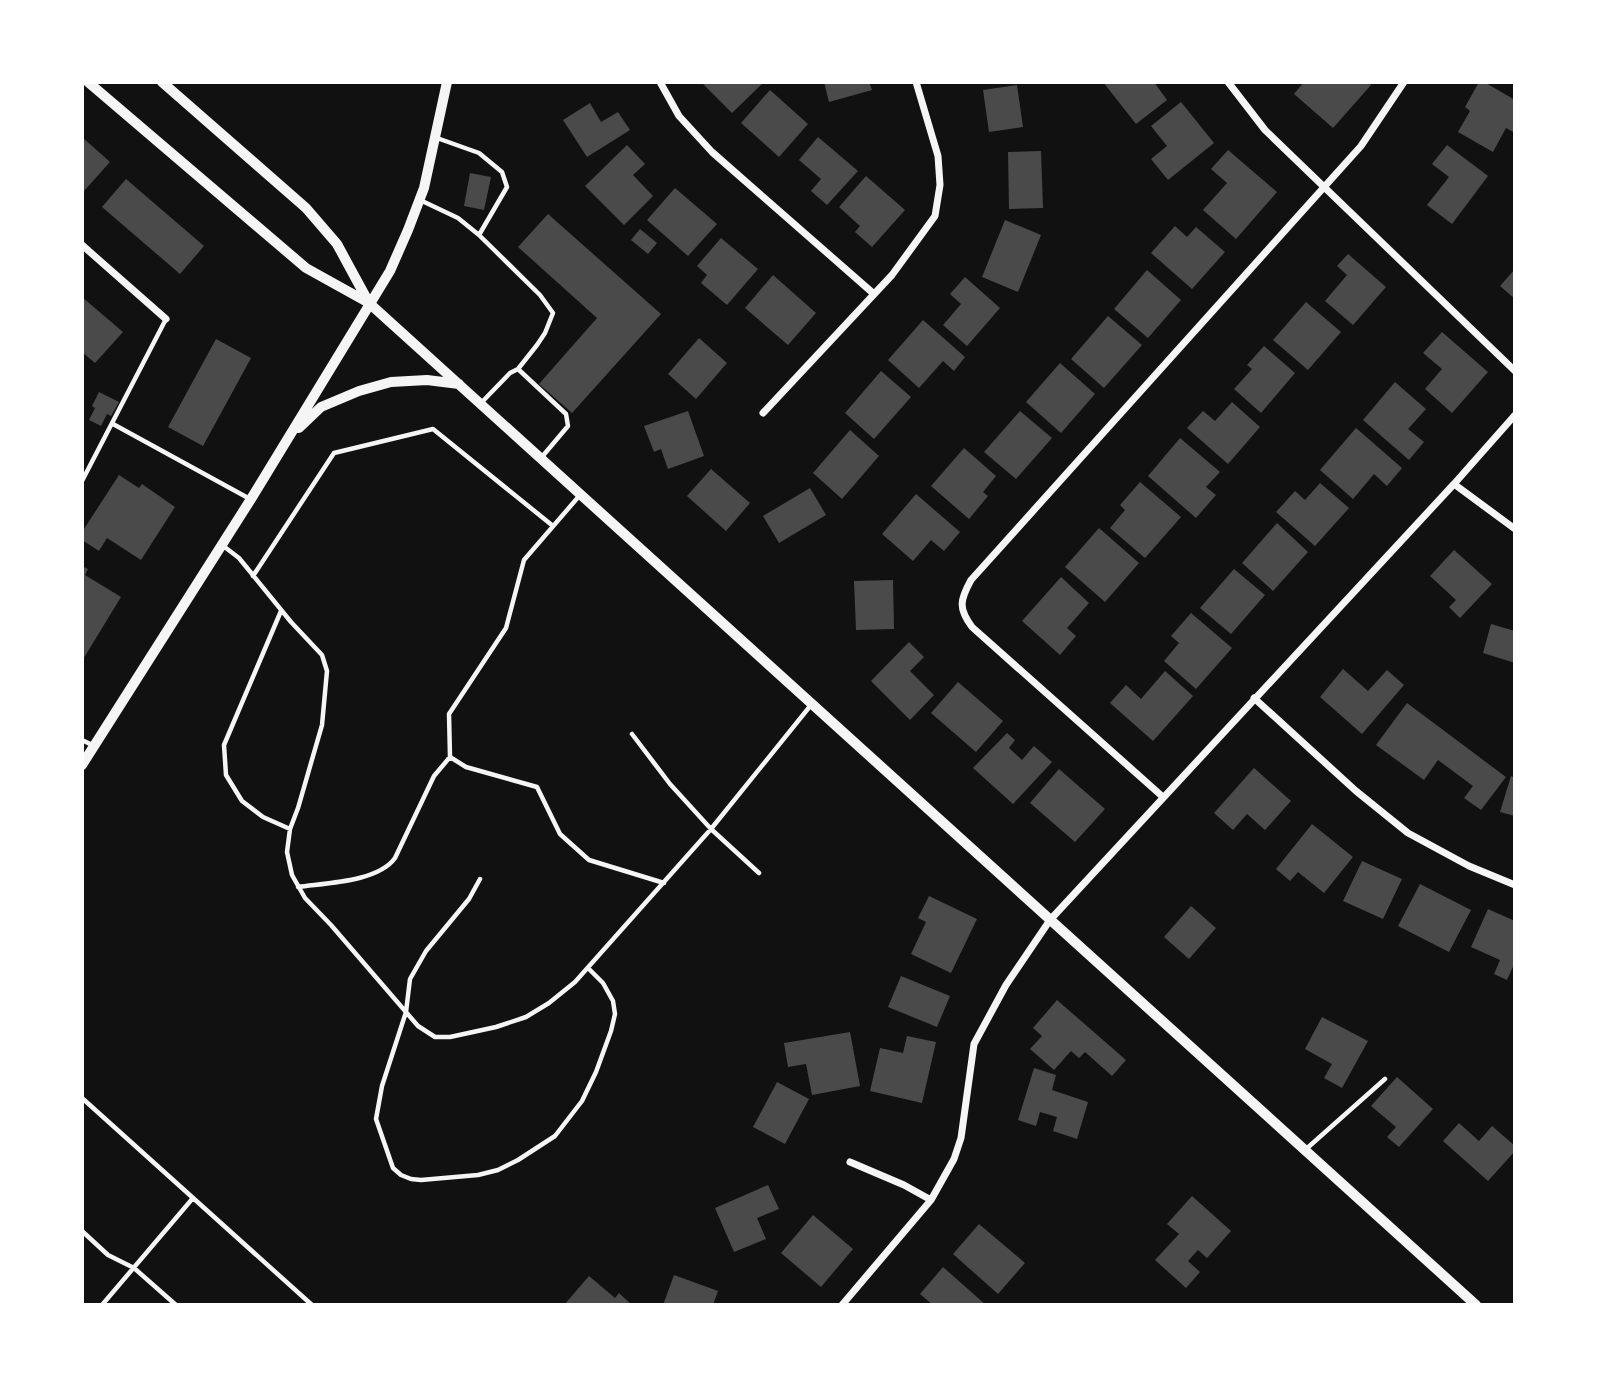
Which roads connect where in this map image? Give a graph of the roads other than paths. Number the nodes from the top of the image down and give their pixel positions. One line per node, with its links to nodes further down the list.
1 (88, 82): 14 (street)
2 (162, 82): 14 (street)
3 (447, 82): 8 (street)
4 (660, 82): 13 (street)
5 (916, 82): 13 (street)
6 (1228, 82): 9 (street)
7 (1404, 82): 9 (street)
8 (435, 137): 10 (street); 11 (lane)
9 (1324, 187): 17 (street); 41 (street)
10 (419, 200): 11 (lane); 14 (street)
11 (479, 235): 16 (lane)
12 (82, 245): 15 (street)
13 (874, 295): 20 (street)
14 (369, 303): 18 (street); 23 (street)
15 (166, 319): 22 (lane)
16 (518, 369): 19 (lane); 24 (lane)
17 (1515, 371)
18 (459, 384): 19 (street); 23 (street)
19 (481, 404): 24 (street)
20 (763, 413)
21 (1515, 415): 26 (street)
22 (113, 424): 25 (lane); 28 (lane)
23 (290, 437): 28 (street)
24 (540, 458): 27 (street)
25 (82, 481)
26 (1454, 484): 30 (street); 34 (street)
27 (580, 495): 29 (lane); 35 (street)
28 (251, 499): 31 (street)
29 (553, 526): 32 (lane); 39 (lane)
30 (1515, 528)
31 (222, 545): 32 (lane); 38 (street)
32 (253, 576): 33 (lane)
33 (282, 611): 42 (lane); 42 (lane)
34 (1254, 698): 41 (street); 47 (street)
35 (812, 704): 43 (lane); 49 (street)
36 (632, 734): 43 (lane)
37 (82, 740): 38 (lane)
38 (95, 746): 40 (street)
39 (450, 757): 46 (lane); 48 (lane)
40 (82, 765)
41 (1163, 797): 49 (street)
42 (289, 829): 48 (lane)
43 (711, 830): 44 (lane); 46 (lane)
44 (759, 873)
45 (480, 878): 51 (lane)
46 (664, 883): 50 (lane)
47 (1515, 885)
48 (298, 887): 51 (lane)
49 (1050, 920): 54 (street); 57 (street)
50 (588, 968): 51 (lane); 51 (lane)
51 (406, 1012)
52 (1385, 1079): 54 (lane)
53 (82, 1098): 56 (lane)
54 (1305, 1150): 64 (street)
55 (850, 1162): 57 (street)
56 (193, 1198): 59 (lane); 62 (lane)
57 (931, 1200): 63 (street)
58 (82, 1231): 59 (lane)
59 (134, 1268): 60 (lane); 61 (lane)
60 (103, 1305)
61 (176, 1305)
62 (312, 1305)
63 (842, 1305)
64 (1476, 1305)

